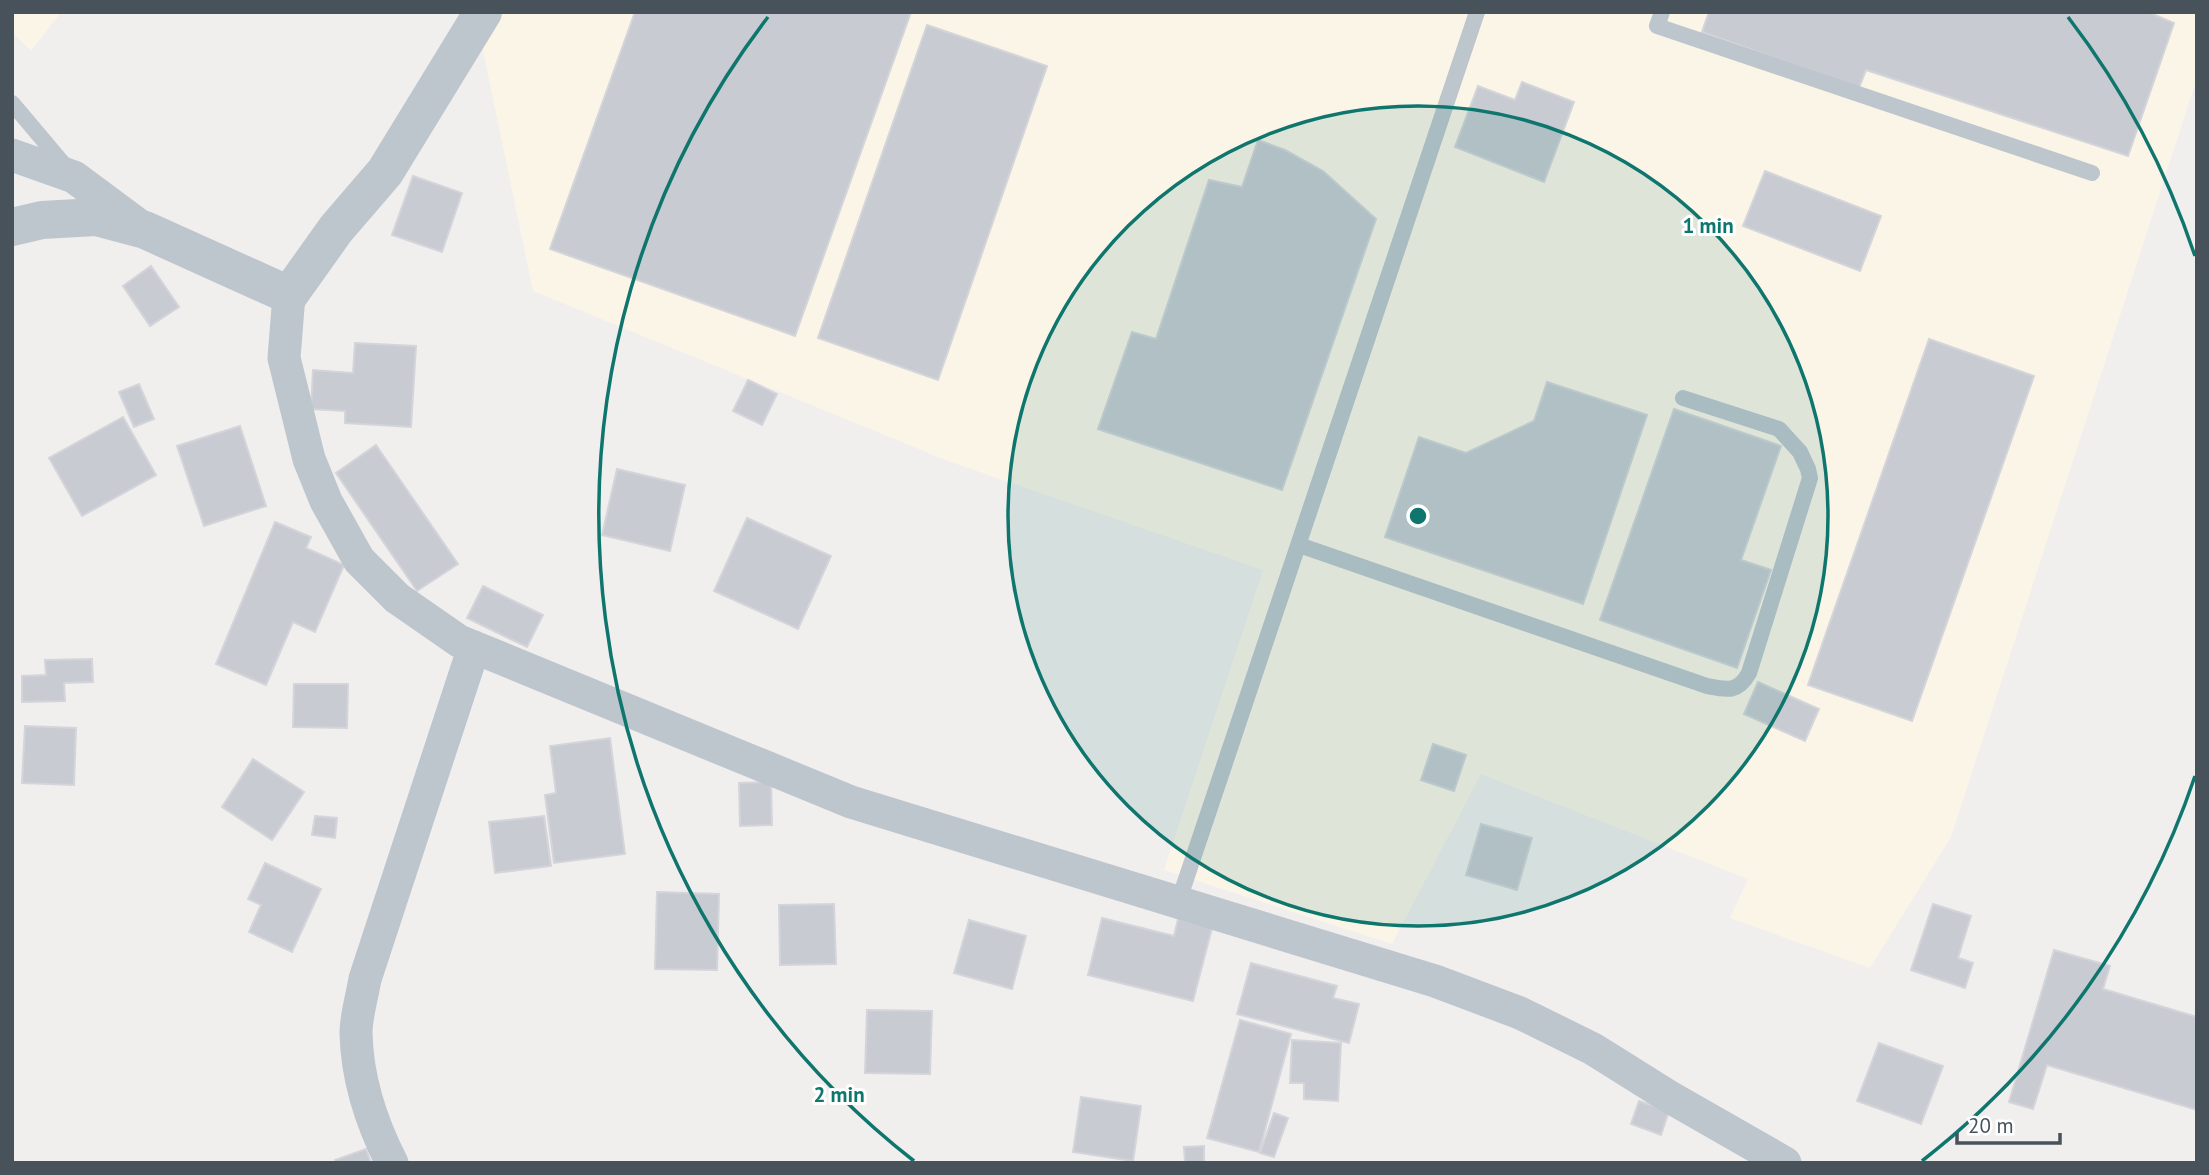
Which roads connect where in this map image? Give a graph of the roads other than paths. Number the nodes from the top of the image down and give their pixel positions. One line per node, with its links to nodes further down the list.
1 (483, 12): 10 (street)
2 (1477, 12): 12 (lane)
3 (1662, 12): 6 (lane)
4 (12, 103): 7 (lane)
5 (12, 155): 7 (street)
6 (2092, 173)
7 (74, 177): 9 (street)
8 (12, 227): 9 (street)
9 (145, 230): 10 (street)
10 (289, 295): 13 (street)
11 (1683, 398): 12 (lane)
12 (1299, 545): 14 (lane)
13 (474, 647): 14 (street); 15 (street)
14 (1178, 903): 16 (street)
15 (392, 1163)
16 (1785, 1163)

